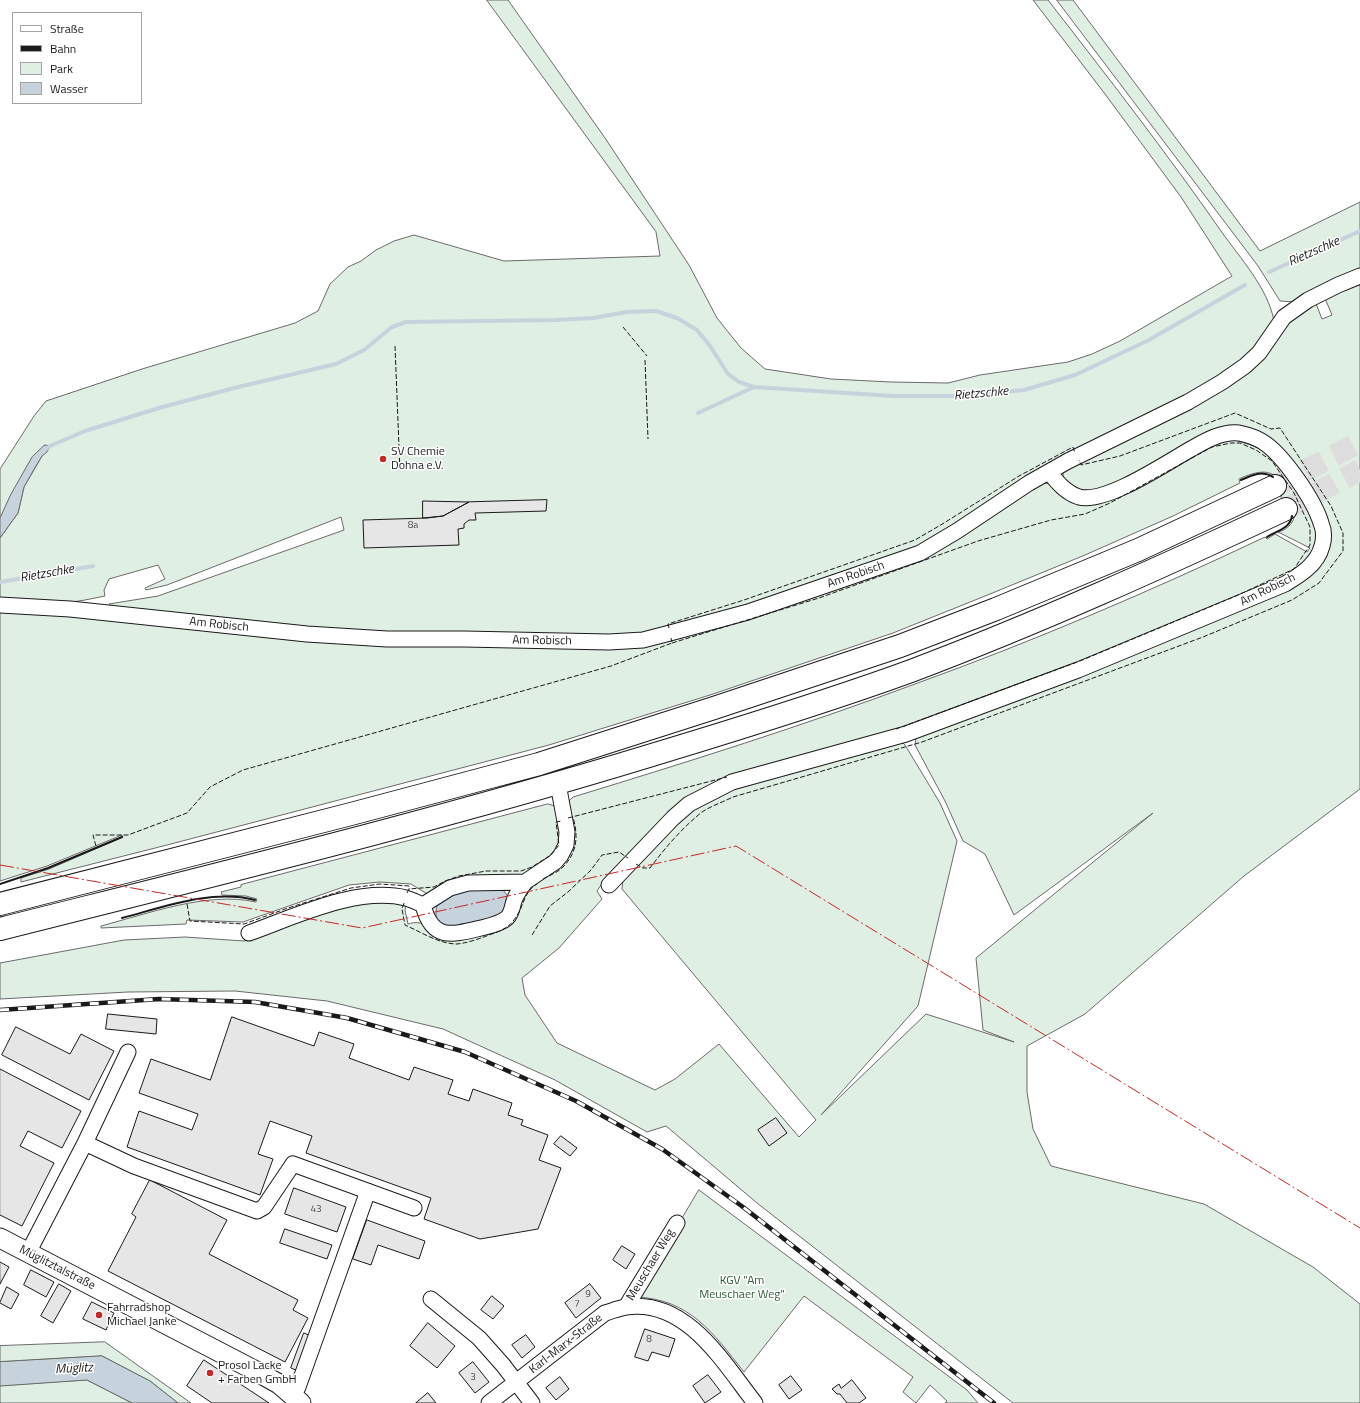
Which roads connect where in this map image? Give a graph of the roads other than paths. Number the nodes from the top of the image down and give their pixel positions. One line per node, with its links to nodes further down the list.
1 (1360, 276): 2 (street, Am Robisch)
2 (1049, 472): 5 (street, Am Robisch); 8 (street, Am Robisch)
3 (1275, 486): 9 (highway)
4 (1286, 509): 6 (highway)
5 (0, 605)
6 (558, 784): 7 (street); 11 (highway)
7 (524, 882): 10 (street); 10 (street)
8 (609, 886)
9 (0, 904)
10 (423, 904): 12 (street)
11 (0, 929)
12 (249, 933)
13 (128, 1052): 14 (street)
14 (84, 1143): 15 (street); 19 (street)
15 (368, 1191): 16 (street); 23 (street)
16 (414, 1208)
17 (677, 1223): 21 (street, Meuschaer Weg)
18 (0, 1238): 19 (main road, Müglitztalstraße)
19 (28, 1253): 23 (main road, Müglitztalstraße)
20 (432, 1298): 22 (street)
21 (626, 1307): 22 (street, Karl-Marx-Straße); 26 (street, Karl-Marx-Straße)
22 (516, 1382): 24 (street, Karl-Marx-Straße); 25 (street)
23 (297, 1400)
24 (489, 1403)
25 (532, 1403)
26 (755, 1403)

